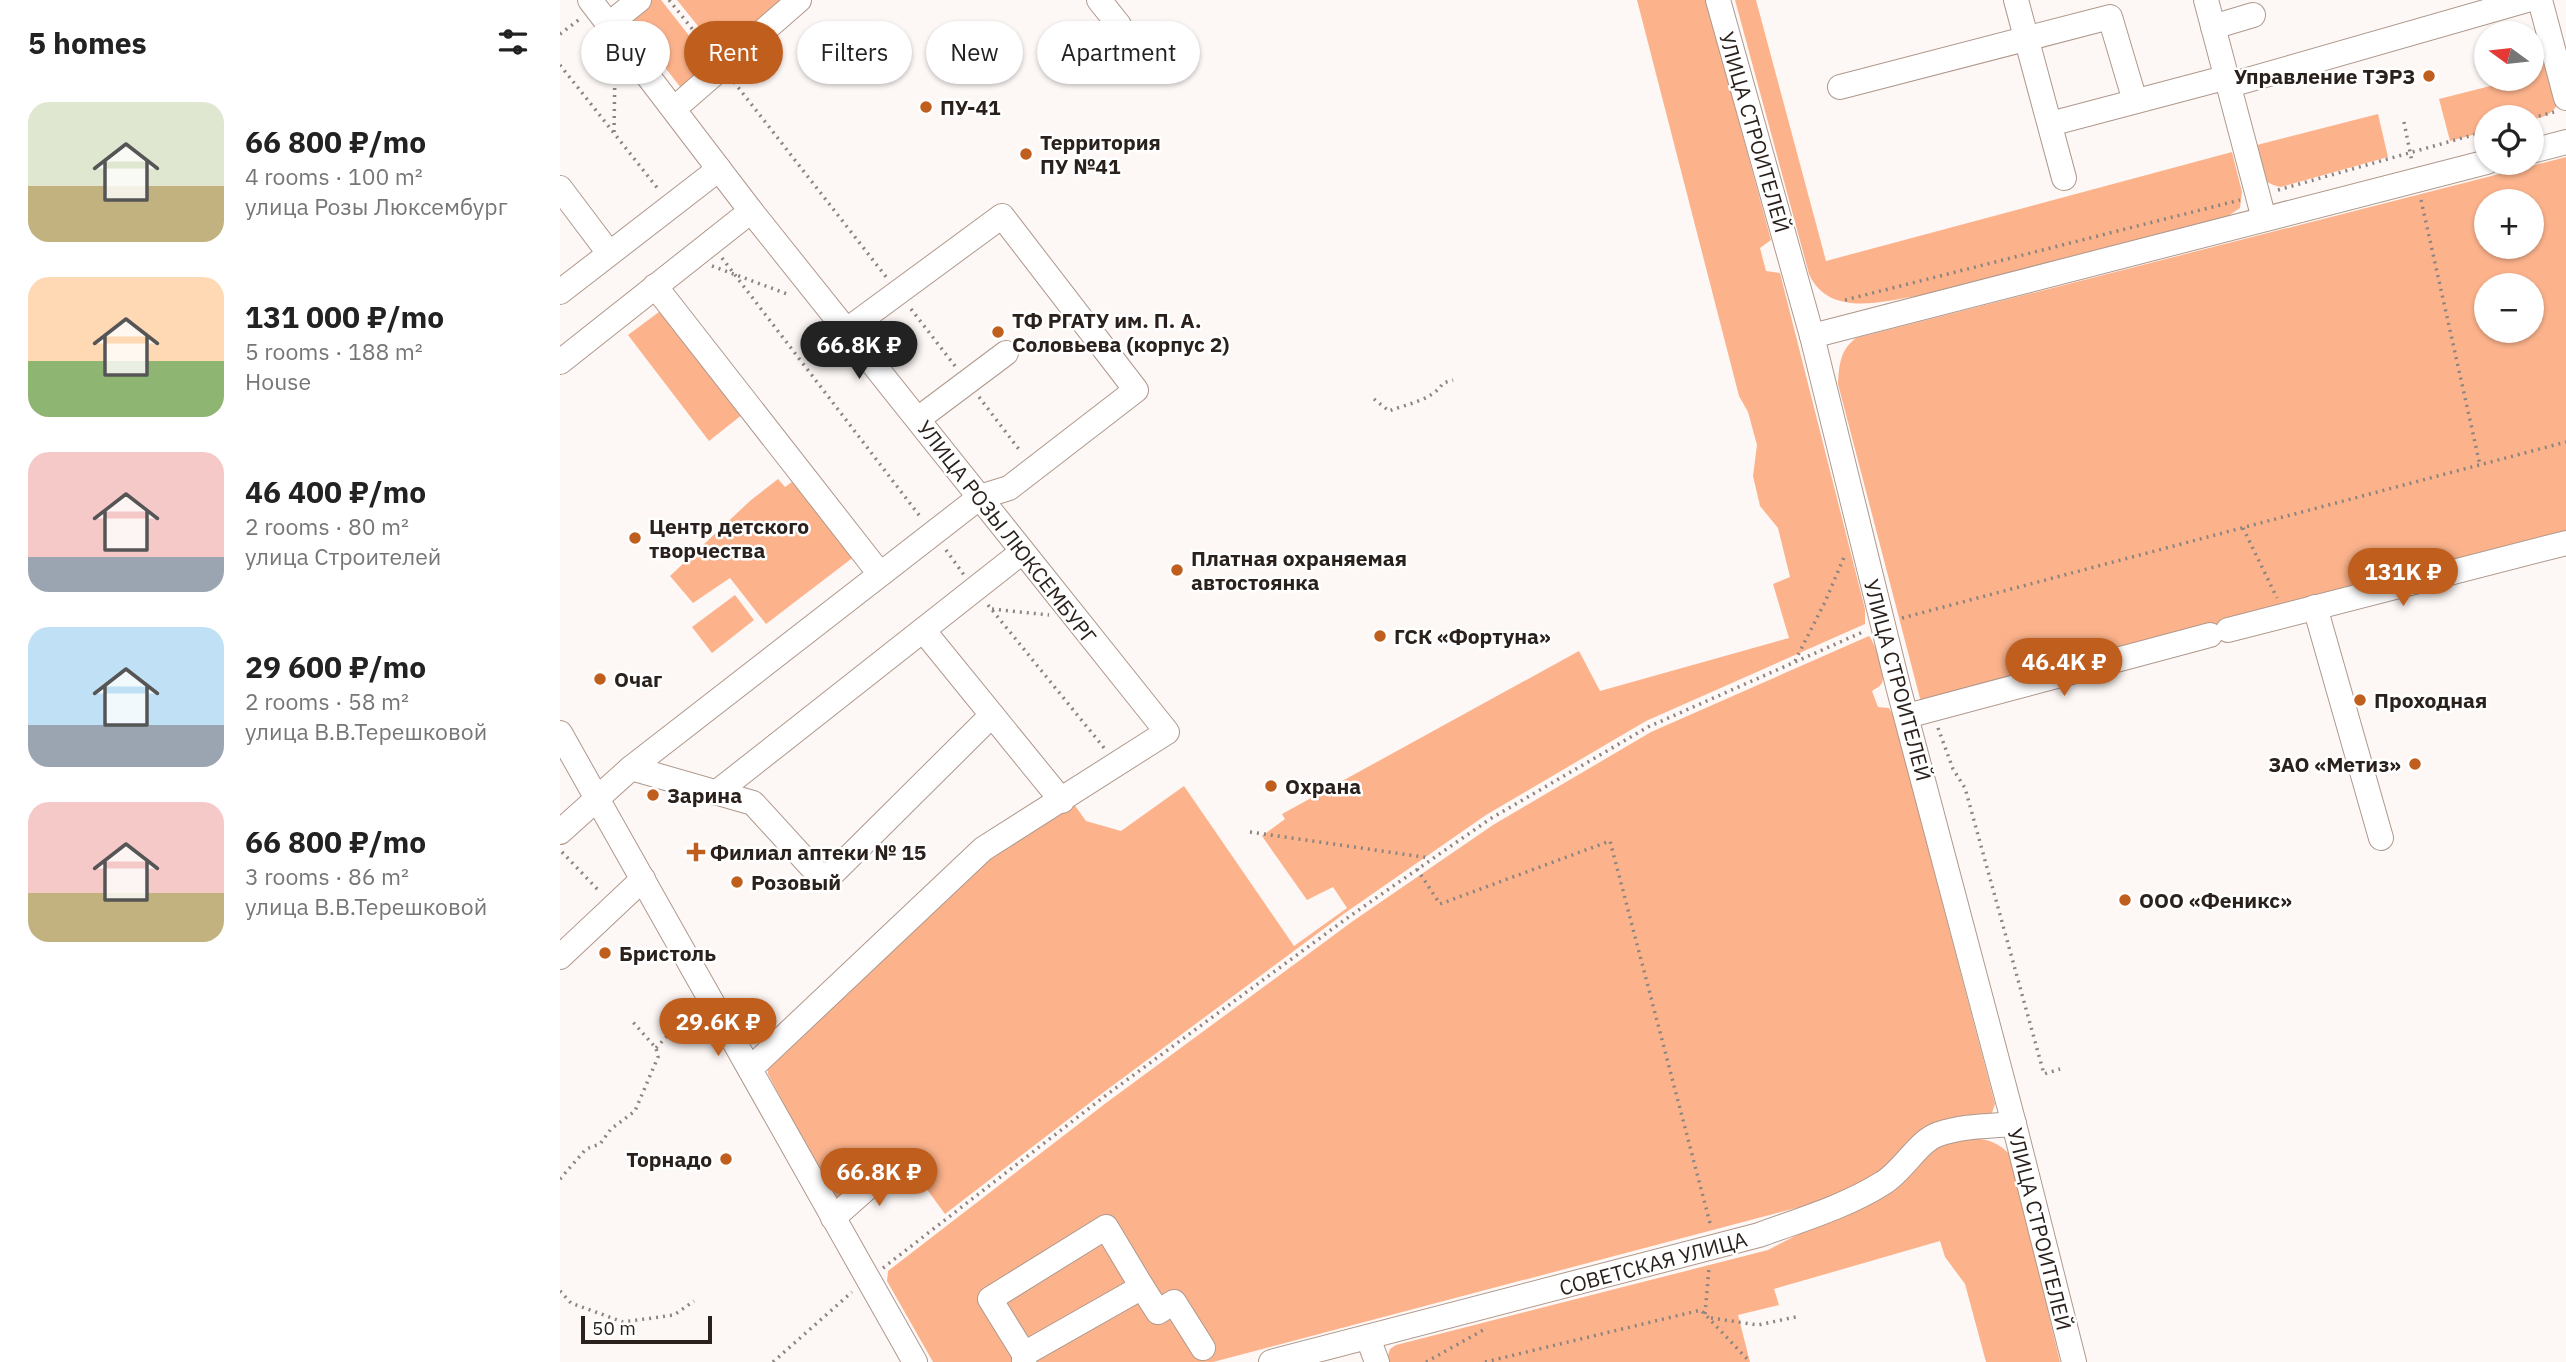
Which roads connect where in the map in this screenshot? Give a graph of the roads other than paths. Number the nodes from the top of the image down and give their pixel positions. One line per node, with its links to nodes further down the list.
1 (590, 0): 11 (street, УЛИЦА РОЗЫ ЛЮКСЕМБУРГ)
2 (639, 0): 12 (street)
3 (799, 0): 21 (street)
4 (1099, 0): 13 (street)
5 (1718, 0): 35 (street, УЛИЦА СТРОИТЕЛЕЙ)
6 (2016, 0): 15 (street)
7 (2206, 0): 14 (street)
8 (2527, 0): 16 (street)
9 (2540, 0): 20 (street)
10 (2253, 15): 14 (street)
11 (606, 21)
12 (619, 21)
13 (1116, 21)
14 (2214, 27): 16 (street)
15 (2026, 39): 18 (street); 19 (street); 22 (street)
16 (2229, 81): 19 (street); 29 (street)
17 (656, 84): 21 (street, УЛИЦА РОЗЫ ЛЮКСЕМБУРГ)
18 (1840, 87)
19 (2135, 102): 22 (street)
20 (2560, 105)
21 (675, 108): 26 (street, УЛИЦА РОЗЫ ЛЮКСЕМБУРГ)
22 (2050, 124): 27 (street)
23 (2566, 142): 24 (street)
24 (2544, 148)
25 (2474, 165): 29 (street)
26 (719, 169): 30 (street, УЛИЦА РОЗЫ ЛЮКСЕМБУРГ); 31 (street)
27 (2064, 178)
28 (560, 188): 31 (street)
29 (2261, 207): 35 (street)
30 (751, 211): 32 (street); 34 (street, УЛИЦА РОЗЫ ЛЮКСЕМБУРГ)
31 (609, 253): 33 (street)
32 (655, 286): 37 (street); 42 (street)
33 (560, 292)
34 (846, 330): 38 (street, УЛИЦА РОЗЫ ЛЮКСЕМБУРГ); 39 (street)
35 (1812, 336): 46 (street, УЛИЦА СТРОИТЕЛЕЙ)
36 (1006, 353): 38 (street)
37 (560, 362)
38 (918, 419): 39 (street, УЛИЦА РОЗЫ ЛЮКСЕМБУРГ)
39 (980, 497): 41 (street, УЛИЦА РОЗЫ ЛЮКСЕМБУРГ); 42 (street)
40 (2566, 543): 43 (street)
41 (1022, 552): 44 (street); 51 (street, УЛИЦА РОЗЫ ЛЮКСЕМБУРГ)
42 (880, 574): 48 (street)
43 (2315, 607): 46 (street); 53 (street)
44 (923, 629): 45 (street); 49 (street)
45 (992, 715): 49 (street); 51 (street)
46 (1907, 716): 57 (street, УЛИЦА СТРОИТЕЛЕЙ)
47 (560, 733): 50 (street)
48 (631, 768): 49 (street); 50 (street)
49 (716, 793)
50 (597, 798): 52 (street); 54 (street)
51 (1062, 801): 56 (street)
52 (560, 832)
53 (2381, 838)
54 (643, 879): 55 (street); 56 (street)
55 (560, 957)
56 (750, 1069): 59 (street)
57 (2014, 1124): 62 (street, СОВЕТСКАЯ УЛИЦА); 68 (street, УЛИЦА СТРОИТЕЛЕЙ)
58 (894, 1164): 59 (street)
59 (838, 1214): 60 (street); 65 (street)
60 (870, 1254)
61 (1142, 1287): 63 (street); 64 (street); 64 (street)
62 (1368, 1338): 66 (street, СОВЕТСКАЯ УЛИЦА); 67 (street)
63 (1203, 1348)
64 (1024, 1358)
65 (915, 1362)
66 (1271, 1362)
67 (1377, 1362)
68 (2074, 1362)

